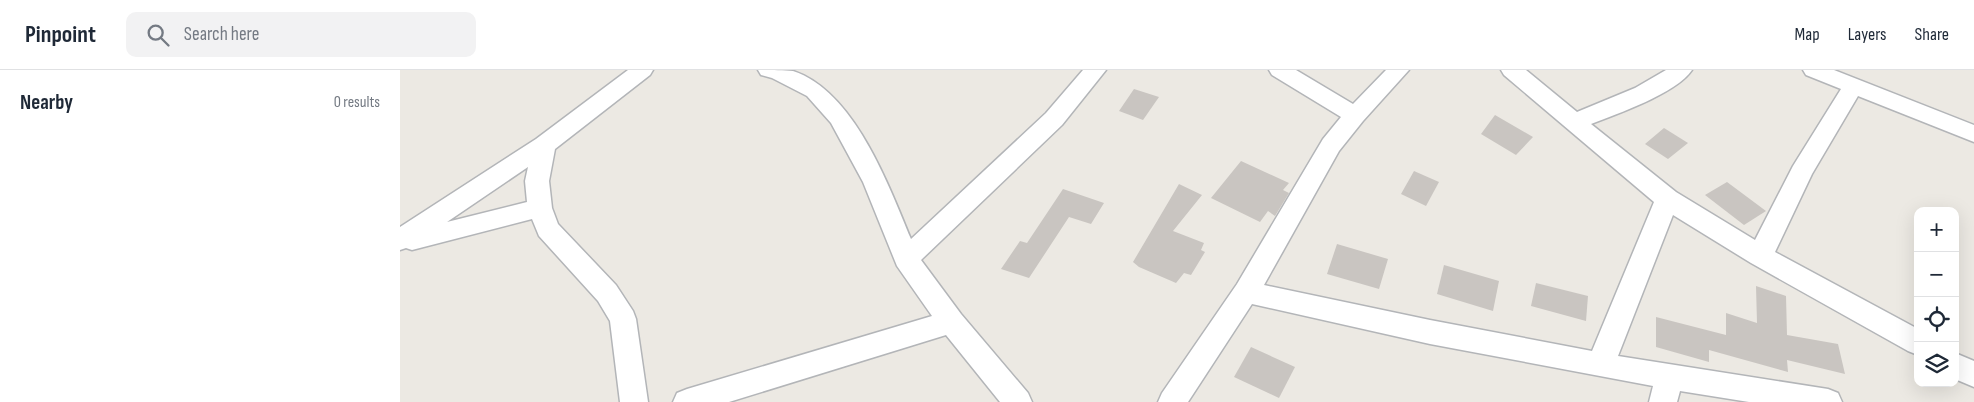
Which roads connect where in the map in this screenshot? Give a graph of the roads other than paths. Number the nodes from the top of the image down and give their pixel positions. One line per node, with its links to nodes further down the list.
1 (642, 70): 13 (street)
2 (768, 70): 18 (street)
3 (1095, 70): 18 (street)
4 (1280, 70): 10 (street)
5 (1398, 70): 10 (street)
6 (1512, 70): 11 (street)
7 (1681, 70): 11 (street)
8 (1814, 70): 9 (street)
9 (1854, 85): 12 (street); 17 (street)
10 (1355, 115): 19 (street)
11 (1575, 121): 14 (street)
12 (1974, 134)
13 (544, 145): 15 (street); 16 (street)
14 (1667, 199): 17 (street); 22 (street)
15 (540, 208): 16 (street); 26 (street)
16 (400, 242)
17 (1760, 256): 21 (street)
18 (906, 259): 20 (street)
19 (1246, 292): 22 (street); 29 (street)
20 (951, 322): 27 (street); 28 (street)
21 (1914, 342)
22 (1600, 365): 25 (street)
23 (1959, 366): 24 (street)
24 (1974, 375)
25 (1667, 390): 30 (street)
26 (634, 402)
27 (687, 402)
28 (1018, 402)
29 (1172, 402)
30 (1828, 402)

